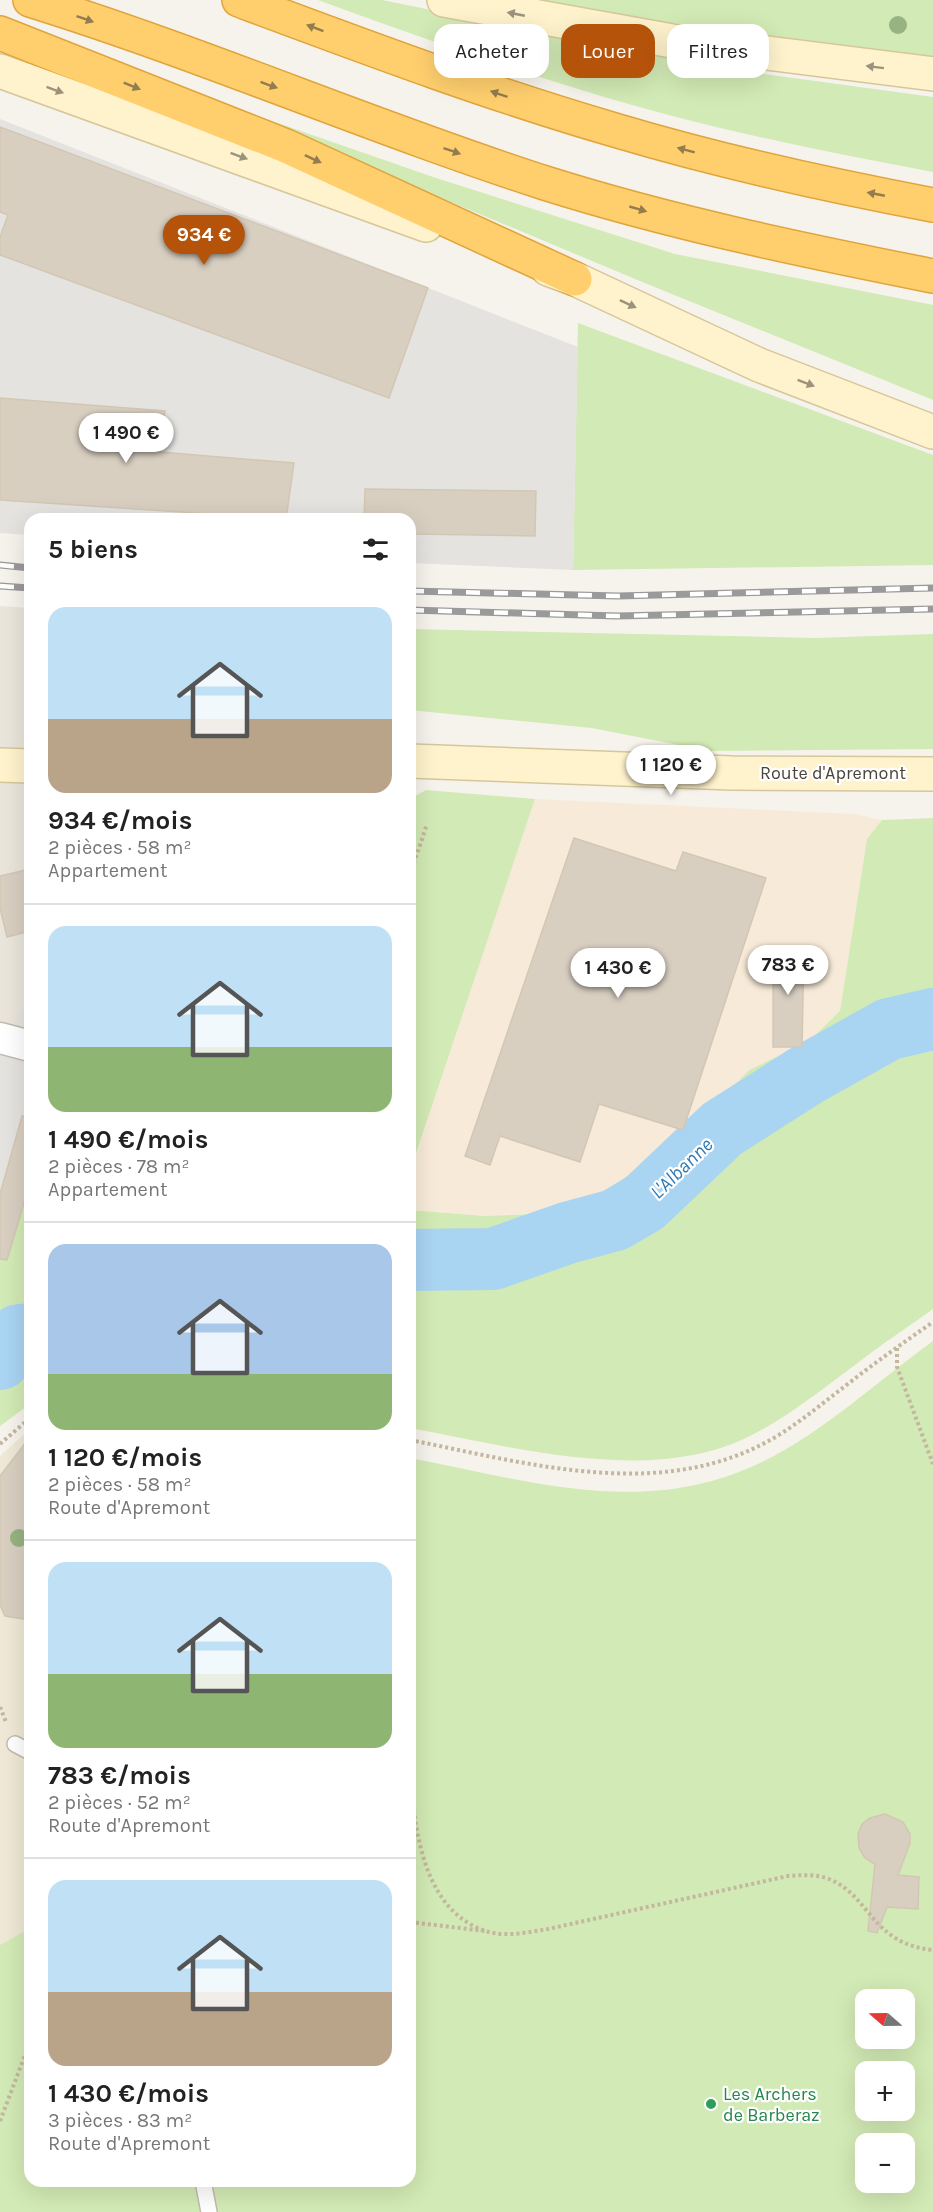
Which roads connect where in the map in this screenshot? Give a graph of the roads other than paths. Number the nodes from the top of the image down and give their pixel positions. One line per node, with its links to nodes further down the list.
1 (30, 0): 8 (highway, one-way to 8)
2 (239, 0): 7 (highway, one-way to 2)
3 (444, 0): 6 (main road, one-way to 3)
4 (0, 33): 9 (highway, one-way to 9)
5 (0, 70): 9 (main road, one-way to 9)
6 (933, 75)
7 (933, 205)
8 (933, 276)
9 (575, 279): 10 (main road, one-way to 10)
10 (933, 432)
11 (416, 761): 14 (main road, Route d'Apremont)
12 (0, 765): 13 (main road)
13 (24, 765)
14 (933, 774)
15 (0, 1038): 16 (street)
16 (24, 1044)
17 (15, 1744): 18 (lane)
18 (24, 1749)
19 (203, 2187): 20 (lane)
20 (209, 2212)

